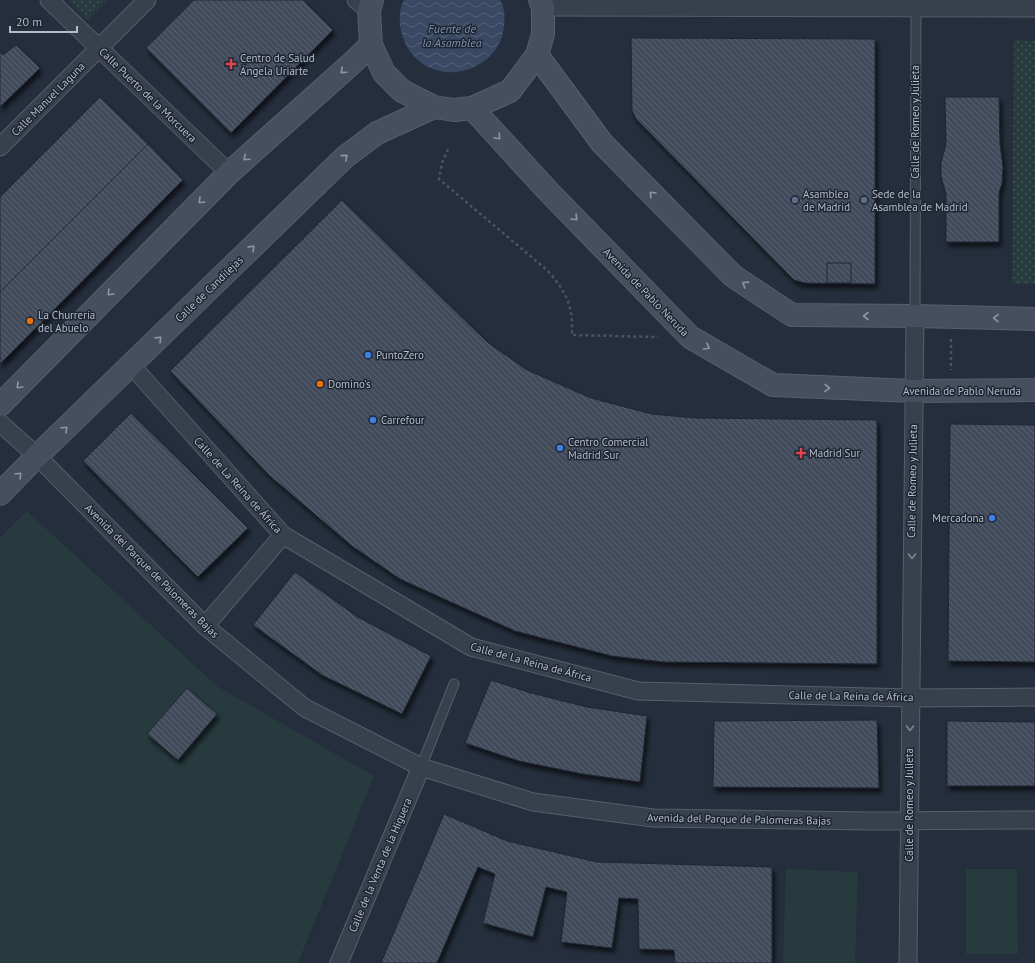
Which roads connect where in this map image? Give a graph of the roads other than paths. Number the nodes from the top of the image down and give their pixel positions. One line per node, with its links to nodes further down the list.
1 (49, 0): 8 (street, Calle Puerto de la Morcuera)
2 (148, 0): 8 (street, Calle Manuel Laguna)
3 (541, 3): 5 (street); 9 (main road)
4 (366, 4): 7 (main road)
5 (916, 4): 6 (street); 14 (lane, Calle de Romeo y Julieta)
6 (1035, 8)
7 (371, 44): 10 (main road); 13 (main road, one-way to 13)
8 (99, 48): 12 (street, Calle Manuel Laguna); 13 (street, Calle Puerto de la Morcuera)
9 (537, 55): 11 (main road); 14 (main road, one-way to 9)
10 (434, 107): 11 (main road); 16 (main road, Calle de Candilejas, one-way to 10)
11 (472, 108): 18 (main road, Avenida de Pablo Neruda, one-way to 18)
12 (0, 147)
13 (229, 173): 19 (main road, one-way to 19)
14 (915, 316): 15 (main road, one-way to 14); 18 (street, Calle de Romeo y Julieta)
15 (1035, 319)
16 (131, 365): 21 (main road, Calle de Candilejas, one-way to 16); 23 (street, Calle de La Reina de África)
17 (1035, 390): 18 (main road, Avenida de Pablo Neruda)
18 (913, 391): 26 (street, Calle de Romeo y Julieta, one-way to 26)
19 (0, 405)
20 (0, 423): 21 (street, Avenida del Parque de Palomeras Bajas)
21 (37, 456): 22 (main road, Calle de Candilejas, one-way to 21); 24 (street, Avenida del Parque de Palomeras Bajas)
22 (0, 494)
23 (283, 535): 24 (street); 26 (street, Calle de La Reina de África)
24 (205, 626): 28 (street, Avenida del Parque de Palomeras Bajas)
25 (454, 684): 28 (lane)
26 (910, 698): 27 (street, Calle de La Reina de África); 30 (street, Calle de Romeo y Julieta, one-way to 30)
27 (1035, 698)
28 (421, 767): 30 (street, Avenida del Parque de Palomeras Bajas); 31 (street, Calle de la Venta de la Higuera)
29 (1035, 820): 30 (street, Avenida del Parque de Palomeras Bajas)
30 (909, 821): 32 (street, Calle de Romeo y Julieta)
31 (339, 963)
32 (908, 963)

